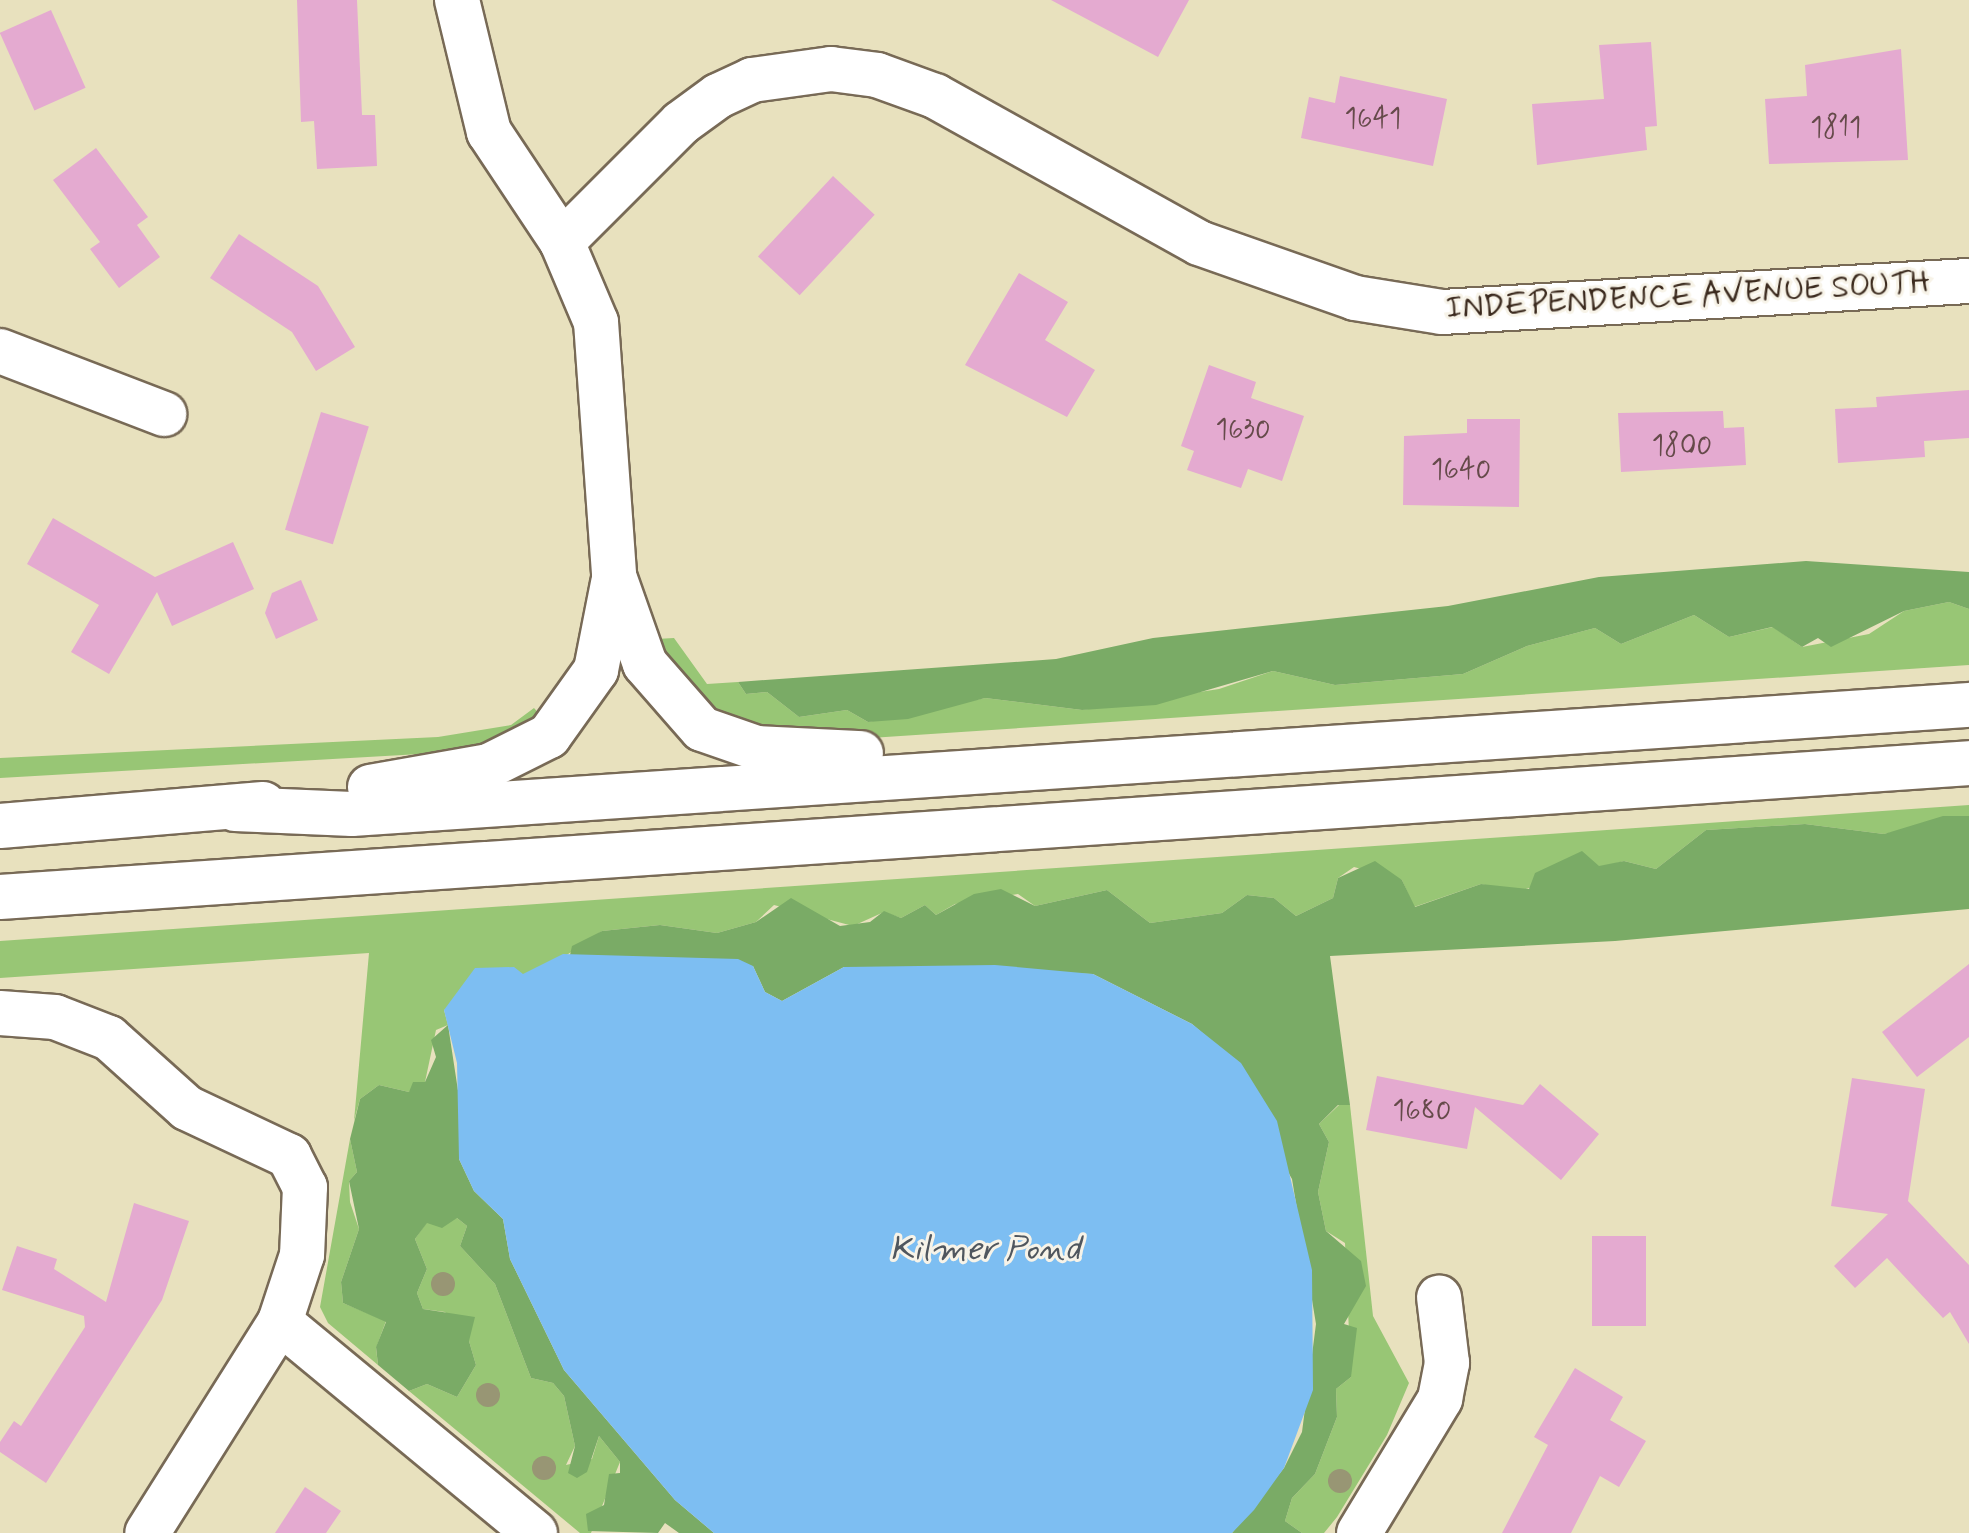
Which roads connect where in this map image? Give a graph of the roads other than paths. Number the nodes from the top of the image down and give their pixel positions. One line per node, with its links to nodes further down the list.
1 (457, 0): 2 (main road)
2 (562, 242): 3 (main road, INDEPENDENCE AVENUE SOUTH); 6 (main road)
3 (1969, 281)
4 (0, 351): 5 (main road)
5 (164, 414)
6 (614, 576): 8 (main road); 10 (main road)
7 (1969, 705): 8 (main road)
8 (1279, 752): 10 (main road)
9 (1969, 763): 12 (main road)
10 (235, 809): 11 (main road)
11 (0, 826)
12 (0, 897)
13 (0, 1013): 15 (main road)
14 (1439, 1297): 18 (main road)
15 (280, 1322): 16 (main road); 17 (main road)
16 (147, 1533)
17 (535, 1533)
18 (1359, 1533)

